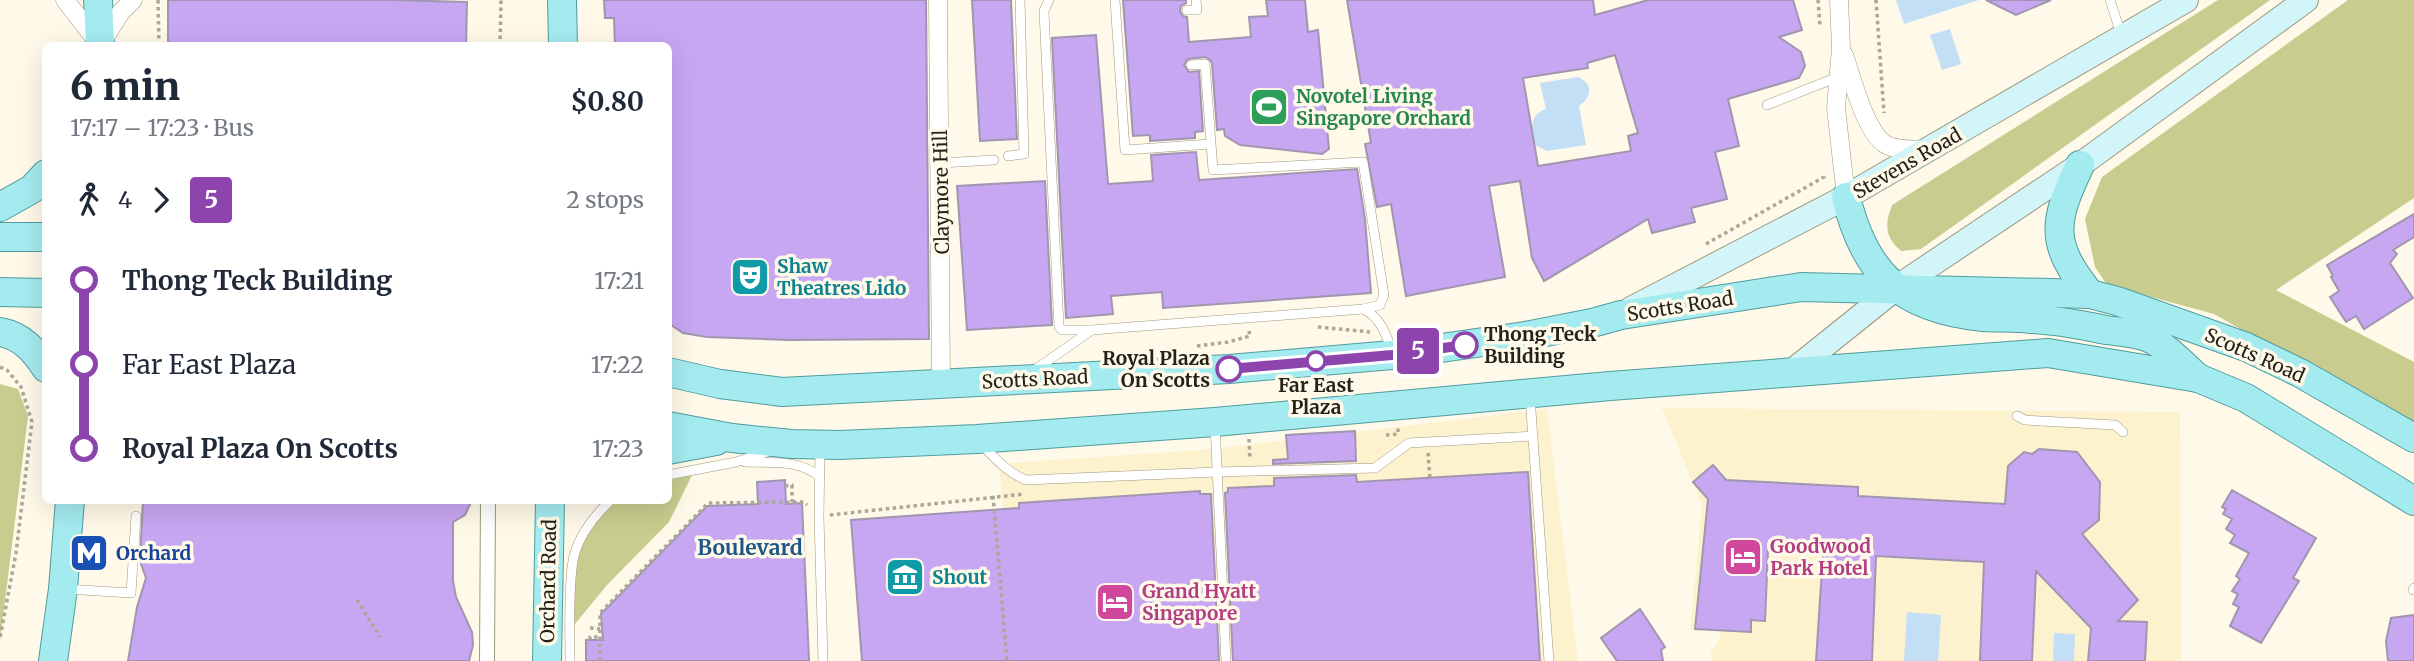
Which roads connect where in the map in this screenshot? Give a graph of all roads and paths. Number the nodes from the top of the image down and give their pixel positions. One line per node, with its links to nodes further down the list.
1 (65, 0): 17 (street)
2 (97, 0): 18 (main road)
3 (134, 0): 19 (street)
4 (158, 0): 20 (path)
5 (501, 0): 21 (path)
6 (562, 0): 22 (main road)
7 (939, 0): 32 (street, Claymore Hill)
8 (1020, 0): 30 (lane)
9 (1049, 0): 48 (lane)
10 (1115, 0): 27 (lane)
11 (1839, 0): 23 (street)
12 (1876, 0): 28 (path)
13 (2110, 0): 16 (lane)
14 (2186, 0): 16 (main road, Stevens Road)
15 (2306, 0): 33 (main road)
16 (2123, 38): 29 (main road, Stevens Road)
17 (98, 42)
18 (100, 42)
19 (102, 42)
20 (159, 42)
21 (500, 42)
22 (563, 42)
23 (1841, 48): 25 (street); 28 (street)
24 (1191, 65): 27 (lane)
25 (1838, 77): 26 (lane); 36 (street)
26 (1767, 105)
27 (1210, 144): 45 (lane)
28 (1886, 145): 29 (street)
29 (1930, 150): 36 (main road, Stevens Road)
30 (1008, 156)
31 (994, 160): 32 (lane)
32 (941, 163): 59 (street, Claymore Hill)
33 (2080, 165): 41 (main road); 44 (main road)
34 (1824, 177): 40 (path)
35 (42, 178): 37 (main road)
36 (1846, 197): 41 (main road); 46 (main road, Stevens Road)
37 (0, 207)
38 (0, 237): 39 (main road)
39 (42, 237)
40 (1706, 244)
41 (1896, 288): 44 (main road, Scotts Road); 46 (main road, Scotts Road); 56 (main road); 57 (main road)
42 (0, 292): 43 (main road)
43 (42, 293)
44 (2090, 294): 66 (main road, Scotts Road)
45 (1363, 309): 48 (lane); 52 (lane)
46 (1621, 314): 52 (main road, Scotts Road)
47 (1308, 327): 52 (path)
48 (1092, 330): 58 (lane)
49 (0, 332): 53 (main road)
50 (1250, 336): 51 (path)
51 (1228, 342)
52 (1389, 344): 58 (main road, Scotts Road)
53 (42, 362)
54 (0, 367): 93 (path)
55 (672, 373): 59 (main road, Scotts Road)
56 (1790, 373): 57 (main road); 60 (main road)
57 (2198, 378): 77 (main road)
58 (1020, 379): 59 (main road, Scotts Road)
59 (941, 384)
60 (1530, 394): 62 (main road); 65 (lane)
61 (2017, 416): 64 (lane)
62 (1214, 422): 67 (main road); 73 (lane)
63 (672, 427): 71 (main road)
64 (2123, 432)
65 (1533, 436): 72 (lane); 103 (lane)
66 (2414, 438)
67 (977, 439): 69 (main road); 73 (lane)
68 (1249, 439): 72 (path)
69 (806, 444): 71 (main road); 75 (lane)
70 (672, 450): 71 (main road)
71 (734, 450): 74 (lane); 75 (lane)
72 (1251, 471): 73 (lane)
73 (1217, 472): 102 (lane)
74 (672, 473)
75 (820, 477): 85 (lane)
76 (785, 486): 78 (path)
77 (2414, 501)
78 (792, 502): 85 (path); 90 (path)
79 (69, 504): 87 (main road)
80 (488, 504): 96 (street)
81 (550, 504): 86 (main road, Orchard Road)
82 (568, 504): 86 (main road)
83 (607, 504): 98 (lane)
84 (136, 516): 87 (lane)
85 (819, 517): 100 (lane); 101 (path)
86 (549, 555): 97 (main road, Orchard Road)
87 (63, 589): 95 (main road)
88 (357, 600): 91 (path)
89 (590, 628): 90 (path)
90 (600, 629): 92 (path)
91 (380, 637)
92 (600, 637): 94 (path); 99 (path)
93 (0, 638)
94 (590, 640)
95 (53, 661)
96 (487, 661)
97 (547, 661)
98 (570, 661)
99 (600, 661)
100 (823, 661)
101 (1007, 661)
102 (1226, 661)
103 (1549, 661)

